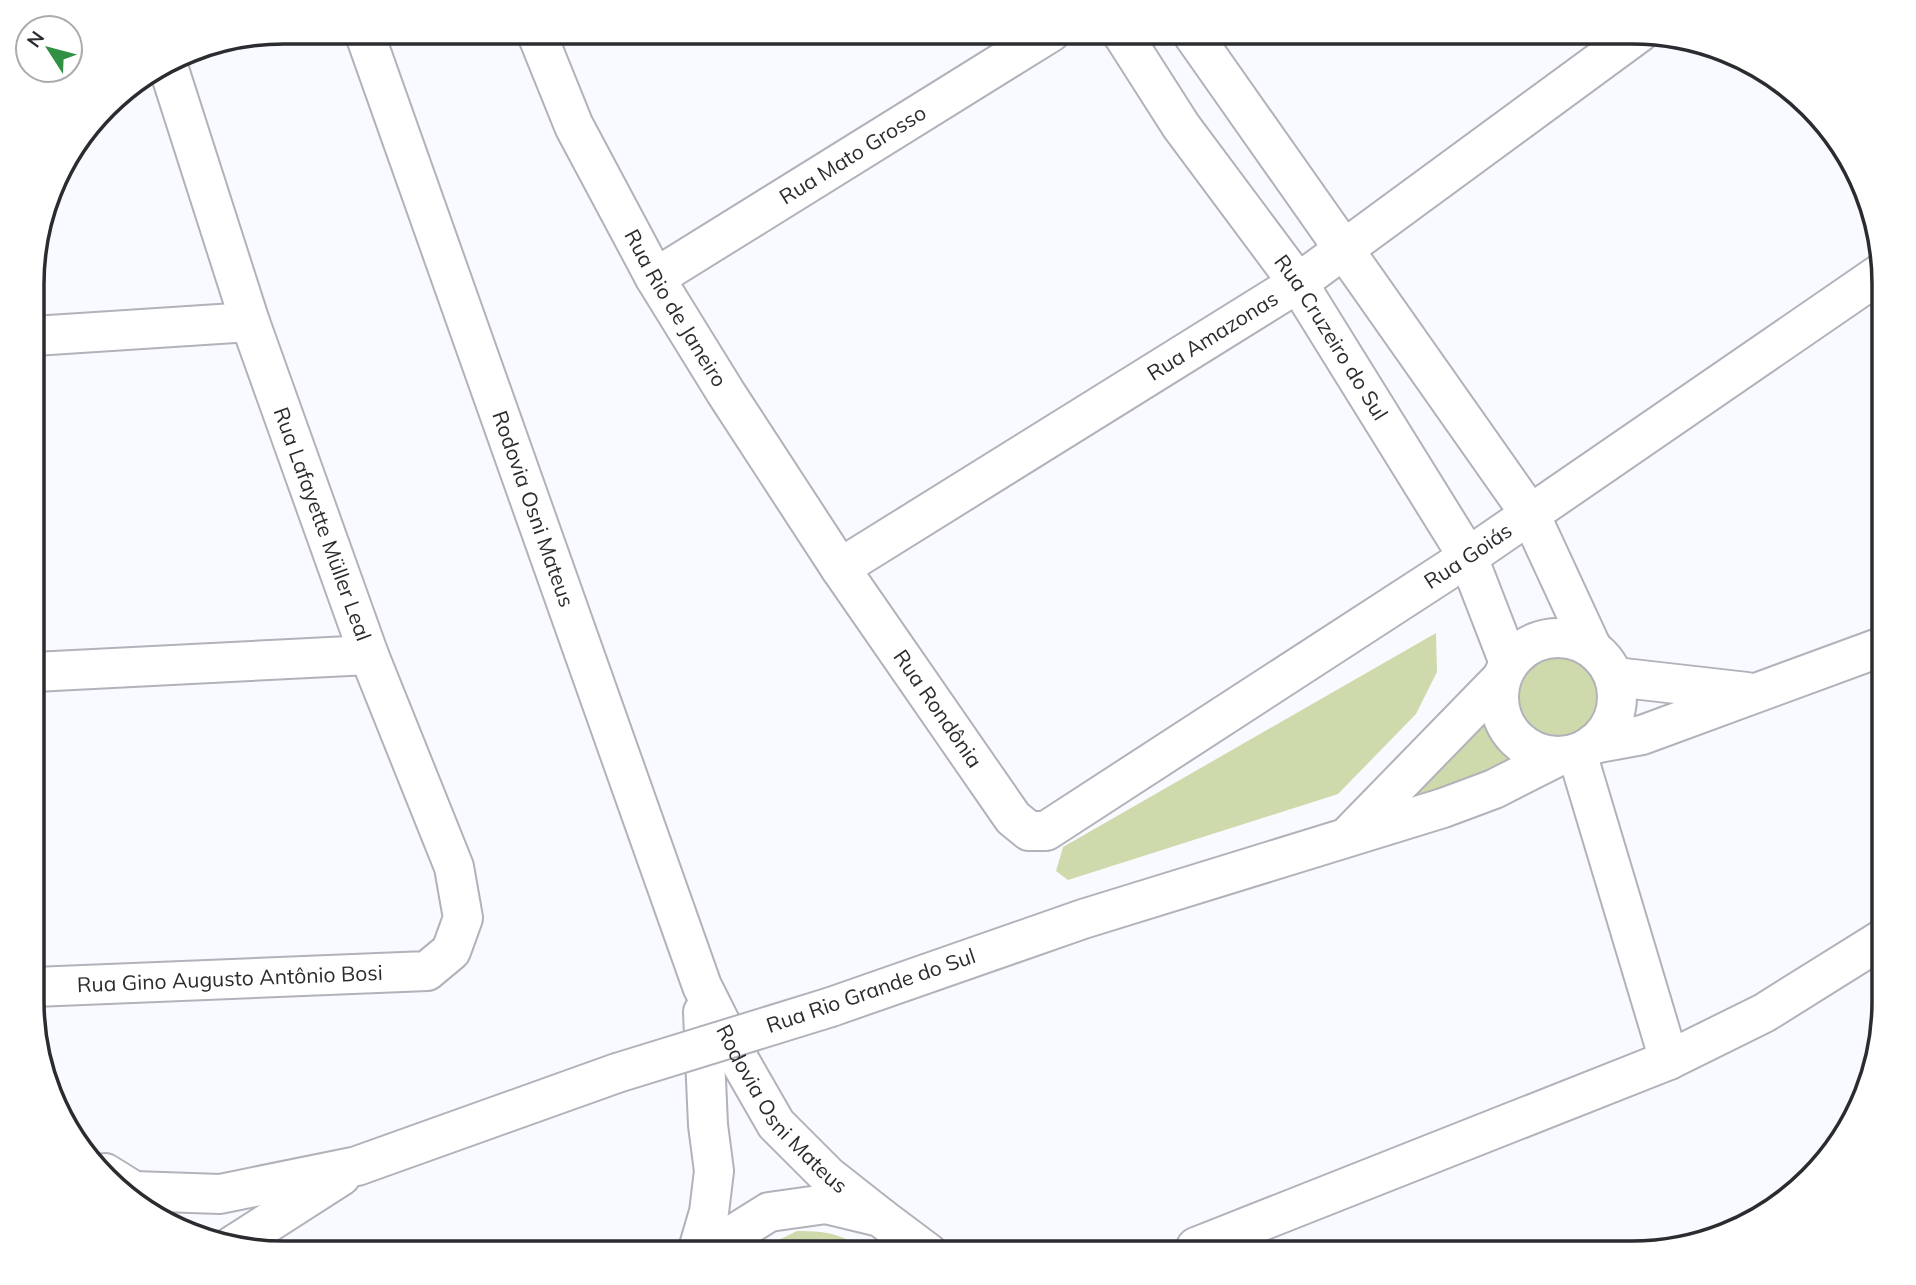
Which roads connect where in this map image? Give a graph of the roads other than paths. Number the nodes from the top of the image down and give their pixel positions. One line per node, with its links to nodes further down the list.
1 (368, 44): 28 (street, Rodovia Osni Mateus)
2 (541, 44): 9 (street, Rua Rio de Janeiro)
3 (1032, 44): 9 (street, Rua Mato Grosso)
4 (1129, 44): 11 (street, Rua Cruzeiro do Sul)
5 (1199, 44): 8 (street)
6 (1624, 44): 8 (street, Rua Amazonas)
7 (170, 73): 12 (street, Rua Lafayette Müller Leal)
8 (1342, 249): 11 (street, Rua Amazonas); 14 (street)
9 (655, 278): 16 (street, Rua Rio de Janeiro)
10 (1872, 279): 14 (street, Rua Goiás)
11 (1298, 283): 15 (street, Rua Cruzeiro do Sul); 16 (street, Rua Amazonas)
12 (250, 322): 13 (street); 18 (street, Rua Lafayette Müller Leal)
13 (44, 335)
14 (1530, 514): 15 (street, Rua Goiás); 19 (street)
15 (1468, 557): 21 (street, Rua Cruzeiro do Sul); 24 (street, Rua Goiás)
16 (840, 568): 24 (street, Rua Rondônia)
17 (1872, 651): 22 (street, Rua Rio Grande do Sul)
18 (369, 655): 20 (street); 27 (street, Rua Lafayette Müller Leal)
19 (1603, 663): 21 (street); 22 (street, Rua Rio Grande do Sul); 23 (street)
20 (44, 671)
21 (1505, 671): 23 (street); 25 (street, Rua Rio Grande do Sul)
22 (1760, 694): 23 (street, Rua Rio Grande do Sul)
23 (1576, 751): 25 (street, Rua Rio Grande do Sul); 30 (street)
24 (1046, 831)
25 (1348, 837): 31 (street, Rua Rio Grande do Sul, bridge)
26 (1872, 946): 30 (street)
27 (427, 971): 29 (street, Rua Gino Augusto Antônio Bosi)
28 (702, 986): 33 (street, Rodovia Osni Mateus); 35 (street, Rodovia Osni Mateus)
29 (44, 987)
30 (1669, 1060): 38 (street)
31 (357, 1166): 32 (street, Rua Rio Grande do Sul); 34 (street, Rua Rio Grande do Sul)
32 (138, 1192)
33 (880, 1217): 36 (street); 37 (street, Rodovia Osni Mateus)
34 (244, 1238)
35 (701, 1241)
36 (723, 1241)
37 (912, 1241)
38 (1211, 1241)

